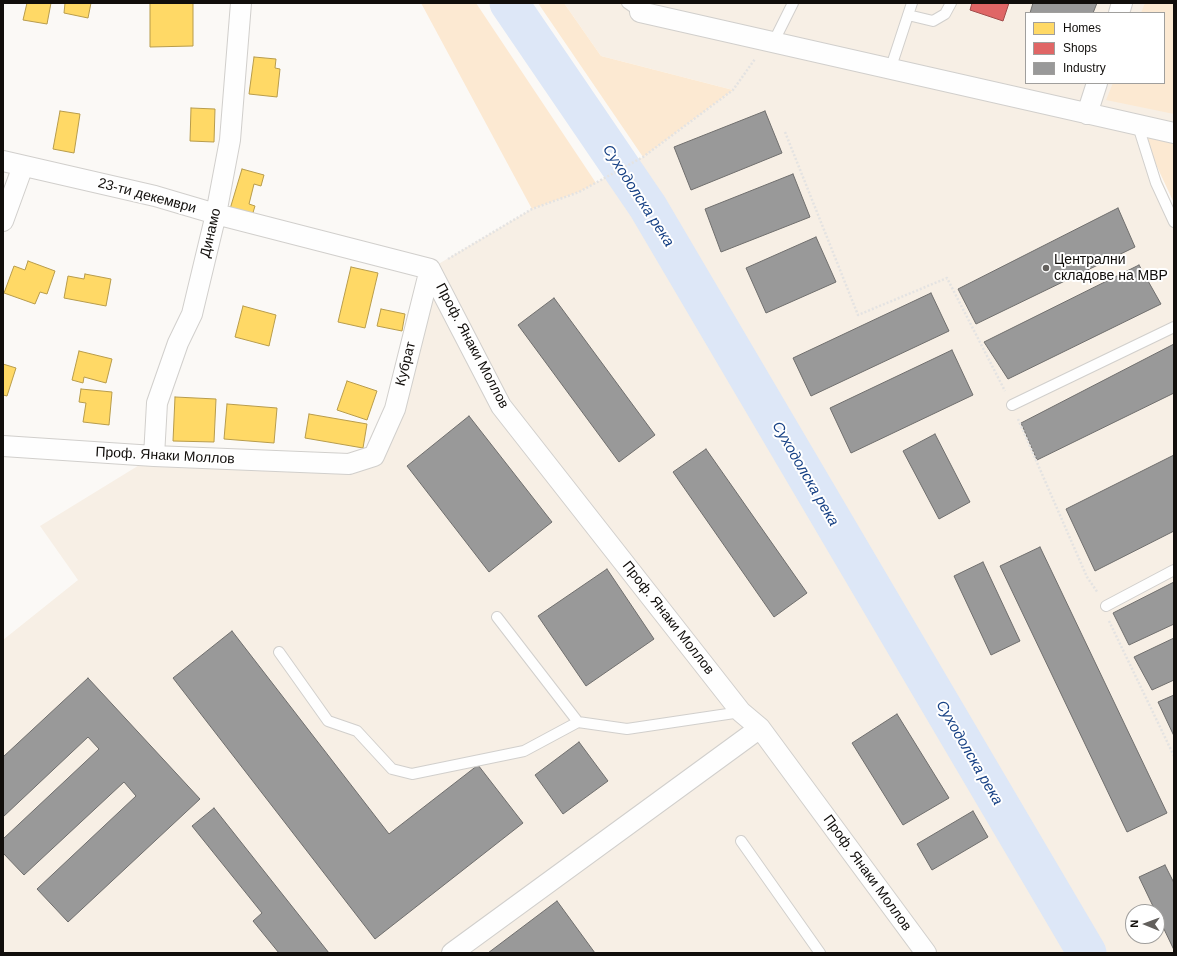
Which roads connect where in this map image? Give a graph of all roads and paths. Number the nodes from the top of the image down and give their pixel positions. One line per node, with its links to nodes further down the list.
1 (241, 3): 16 (street, Динамо)
2 (794, 3): 7 (lane)
3 (912, 3): 6 (lane)
4 (951, 3): 6 (lane)
5 (634, 6): 7 (street)
6 (908, 15): 8 (lane)
7 (770, 43): 8 (street); 19 (path)
8 (890, 70): 10 (street)
9 (1097, 84): 10 (street)
10 (1087, 114): 11 (street)
11 (1138, 126): 13 (street); 18 (lane)
12 (785, 132): 21 (path)
13 (1174, 133)
14 (3, 161): 15 (street, 23-ти декември)
15 (23, 166): 16 (street, 23-ти декември); 17 (street)
16 (216, 214): 19 (street, 23-ти декември); 23 (street, Динамо)
17 (3, 220)
18 (1174, 222)
19 (430, 269): 24 (street, Кубрат); 29 (street, Проф. Янаки Моллов)
20 (1174, 327): 21 (lane)
21 (1012, 405): 26 (path)
22 (3, 446): 23 (street, Проф. Янаки Моллов)
23 (154, 456): 24 (street, Проф. Янаки Моллов)
24 (374, 456)
25 (1174, 570): 26 (lane)
26 (1106, 606): 32 (path)
27 (497, 617): 30 (lane)
28 (279, 652): 30 (lane)
29 (741, 712): 30 (lane); 31 (street, Проф. Янаки Моллов)
30 (578, 722)
31 (760, 728): 34 (street); 36 (street, Проф. Янаки Моллов)
32 (1174, 756)
33 (741, 841): 35 (lane)
34 (452, 953)
35 (820, 953)
36 (926, 953)

